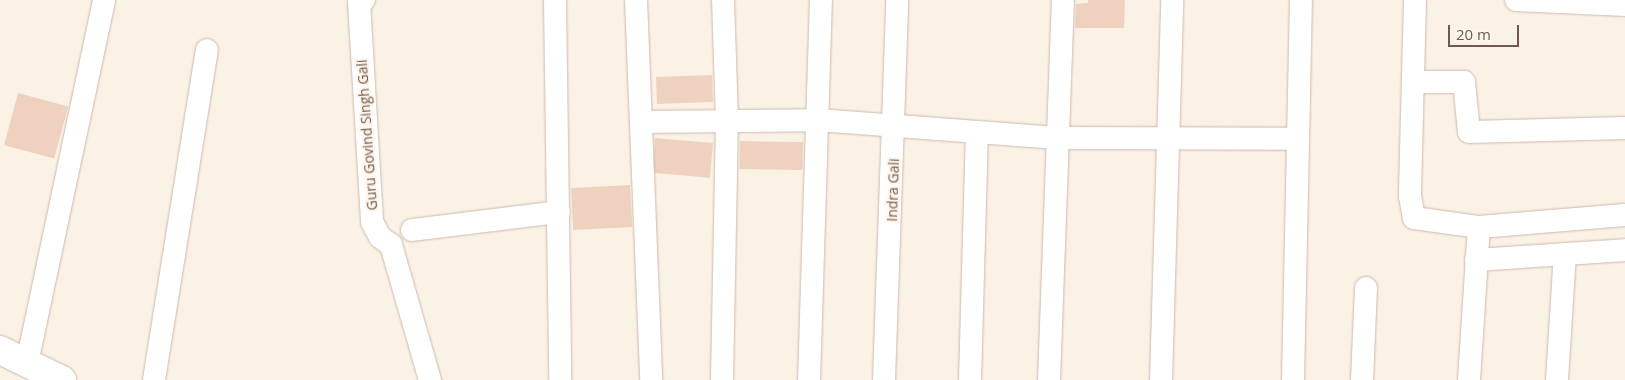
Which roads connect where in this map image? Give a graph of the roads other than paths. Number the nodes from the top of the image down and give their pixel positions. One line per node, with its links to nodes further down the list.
1 (104, 0): 35 (street)
2 (364, 0): 38 (street, Guru Govind Singh Gali)
3 (554, 0): 26 (street)
4 (636, 0): 19 (street)
5 (723, 0): 17 (street)
6 (821, 0): 18 (street)
7 (897, 0): 20 (street, Indra Gali)
8 (1063, 0): 23 (street)
9 (1172, 0): 25 (street)
10 (1301, 0): 24 (street)
11 (1415, 0): 16 (street)
12 (1516, 0): 13 (street)
13 (1557, 1): 14 (street)
14 (1625, 5)
15 (208, 50): 37 (street)
16 (1413, 82): 21 (street); 28 (street)
17 (727, 120): 18 (street); 19 (street); 41 (street)
18 (818, 120): 20 (street); 42 (street)
19 (641, 122): 40 (street)
20 (895, 125): 22 (street); 43 (street, Indra Gali)
21 (1625, 128)
22 (977, 132): 23 (street); 44 (street)
23 (1060, 138): 25 (street); 45 (street)
24 (1298, 139): 25 (street); 47 (street)
25 (1167, 140): 46 (street)
26 (559, 212): 29 (street); 39 (street)
27 (1625, 215): 28 (street)
28 (1479, 227): 32 (street)
29 (412, 230)
30 (1625, 250): 31 (street)
31 (1565, 254): 32 (street); 50 (street)
32 (1476, 260): 49 (street)
33 (1366, 288): 48 (street)
34 (0, 350): 35 (street)
35 (27, 363): 36 (street)
36 (62, 380)
37 (154, 380)
38 (430, 380)
39 (560, 380)
40 (650, 380)
41 (722, 380)
42 (809, 380)
43 (884, 380)
44 (970, 380)
45 (1050, 380)
46 (1161, 380)
47 (1292, 380)
48 (1362, 380)
49 (1469, 380)
50 (1557, 380)

